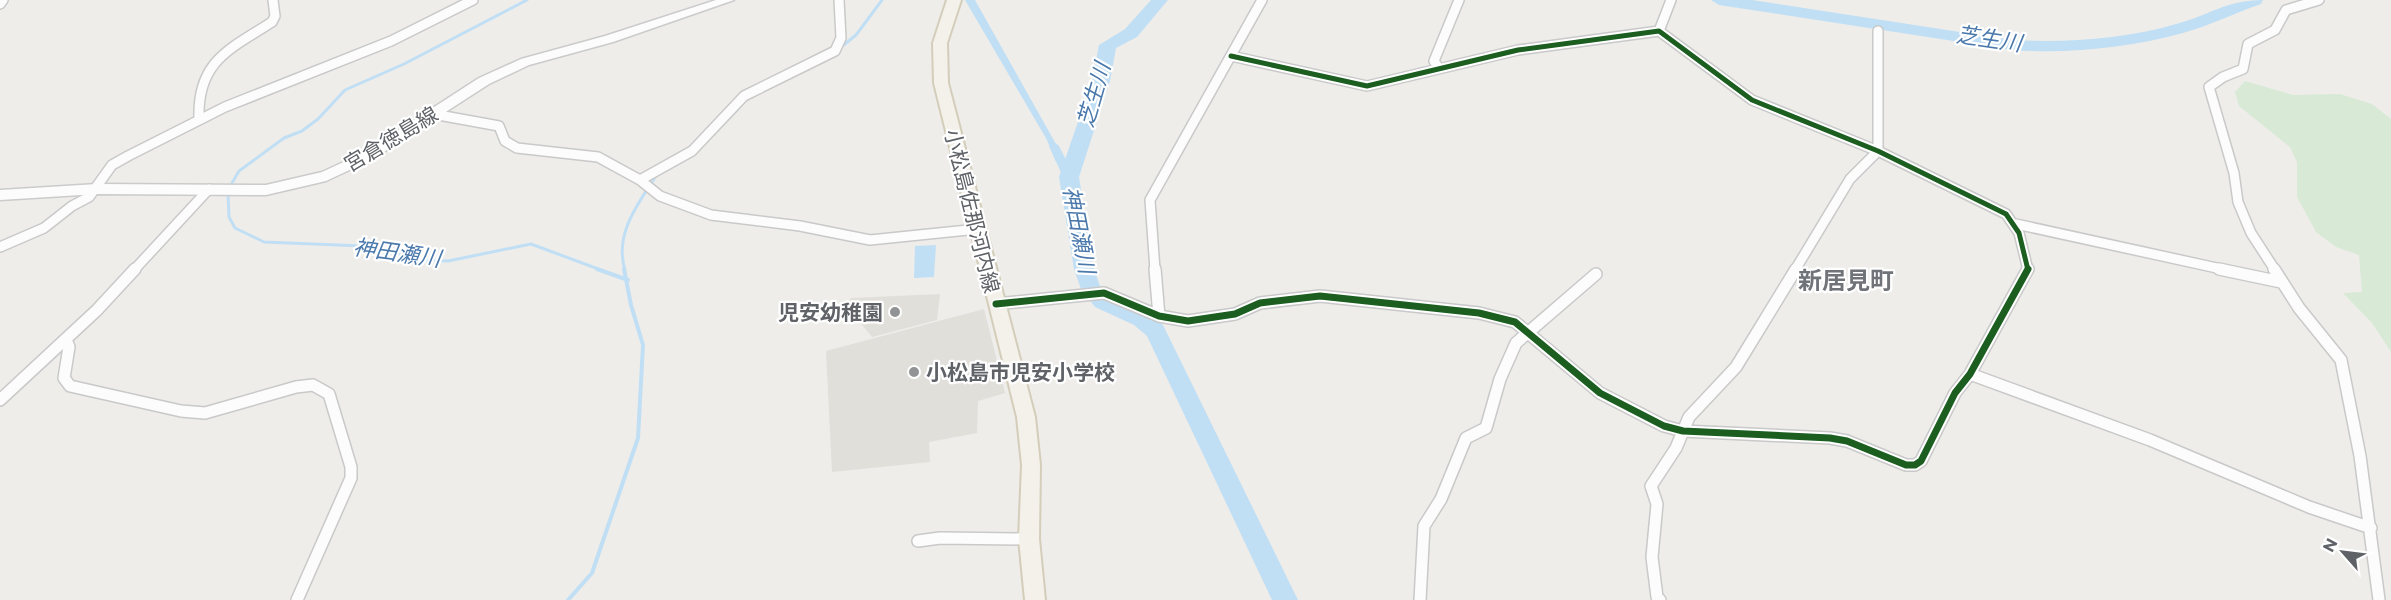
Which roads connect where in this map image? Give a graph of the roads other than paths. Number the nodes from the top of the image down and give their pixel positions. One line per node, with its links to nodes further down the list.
1 (3, 0): 11 (street)
2 (273, 0): 17 (street)
3 (472, 0): 17 (street)
4 (728, 0): 16 (main road, 宮倉徳島線)
5 (839, 0): 19 (street)
6 (954, 0): 24 (main road, 小松島佐那河内線)
7 (1262, 0): 14 (street)
8 (1459, 0): 15 (street)
9 (1671, 0): 12 (street)
10 (2319, 0): 27 (street)
11 (0, 4)
12 (1659, 31): 15 (street); 18 (street)
13 (1878, 31): 18 (street)
14 (1231, 56): 15 (street); 29 (street)
15 (1437, 67)
16 (433, 114): 19 (street); 21 (main road, 宮倉徳島線)
17 (199, 119): 20 (street)
18 (1878, 151): 23 (street); 34 (street)
19 (640, 180): 24 (street)
20 (98, 189): 21 (main road, 宮倉徳島線); 22 (main road, 宮倉徳島線); 25 (street)
21 (209, 189): 31 (street)
22 (0, 195)
23 (2016, 224): 27 (street); 32 (street)
24 (978, 229): 28 (main road, 小松島佐那河内線)
25 (0, 247)
26 (1596, 274): 30 (street)
27 (2282, 282): 35 (street)
28 (996, 304): 29 (street); 36 (main road, 小松島佐那河内線)
29 (1159, 316): 30 (street)
30 (1527, 332): 34 (street); 40 (street)
31 (66, 340): 33 (street); 38 (street)
32 (1970, 374): 34 (street); 35 (street)
33 (0, 400)
34 (1683, 431): 41 (street)
35 (2371, 528): 42 (street)
36 (1029, 539): 37 (street); 39 (main road, 小松島佐那河内線)
37 (918, 541)
38 (297, 600)
39 (1035, 600)
40 (1420, 600)
41 (1660, 600)
42 (2379, 600)

